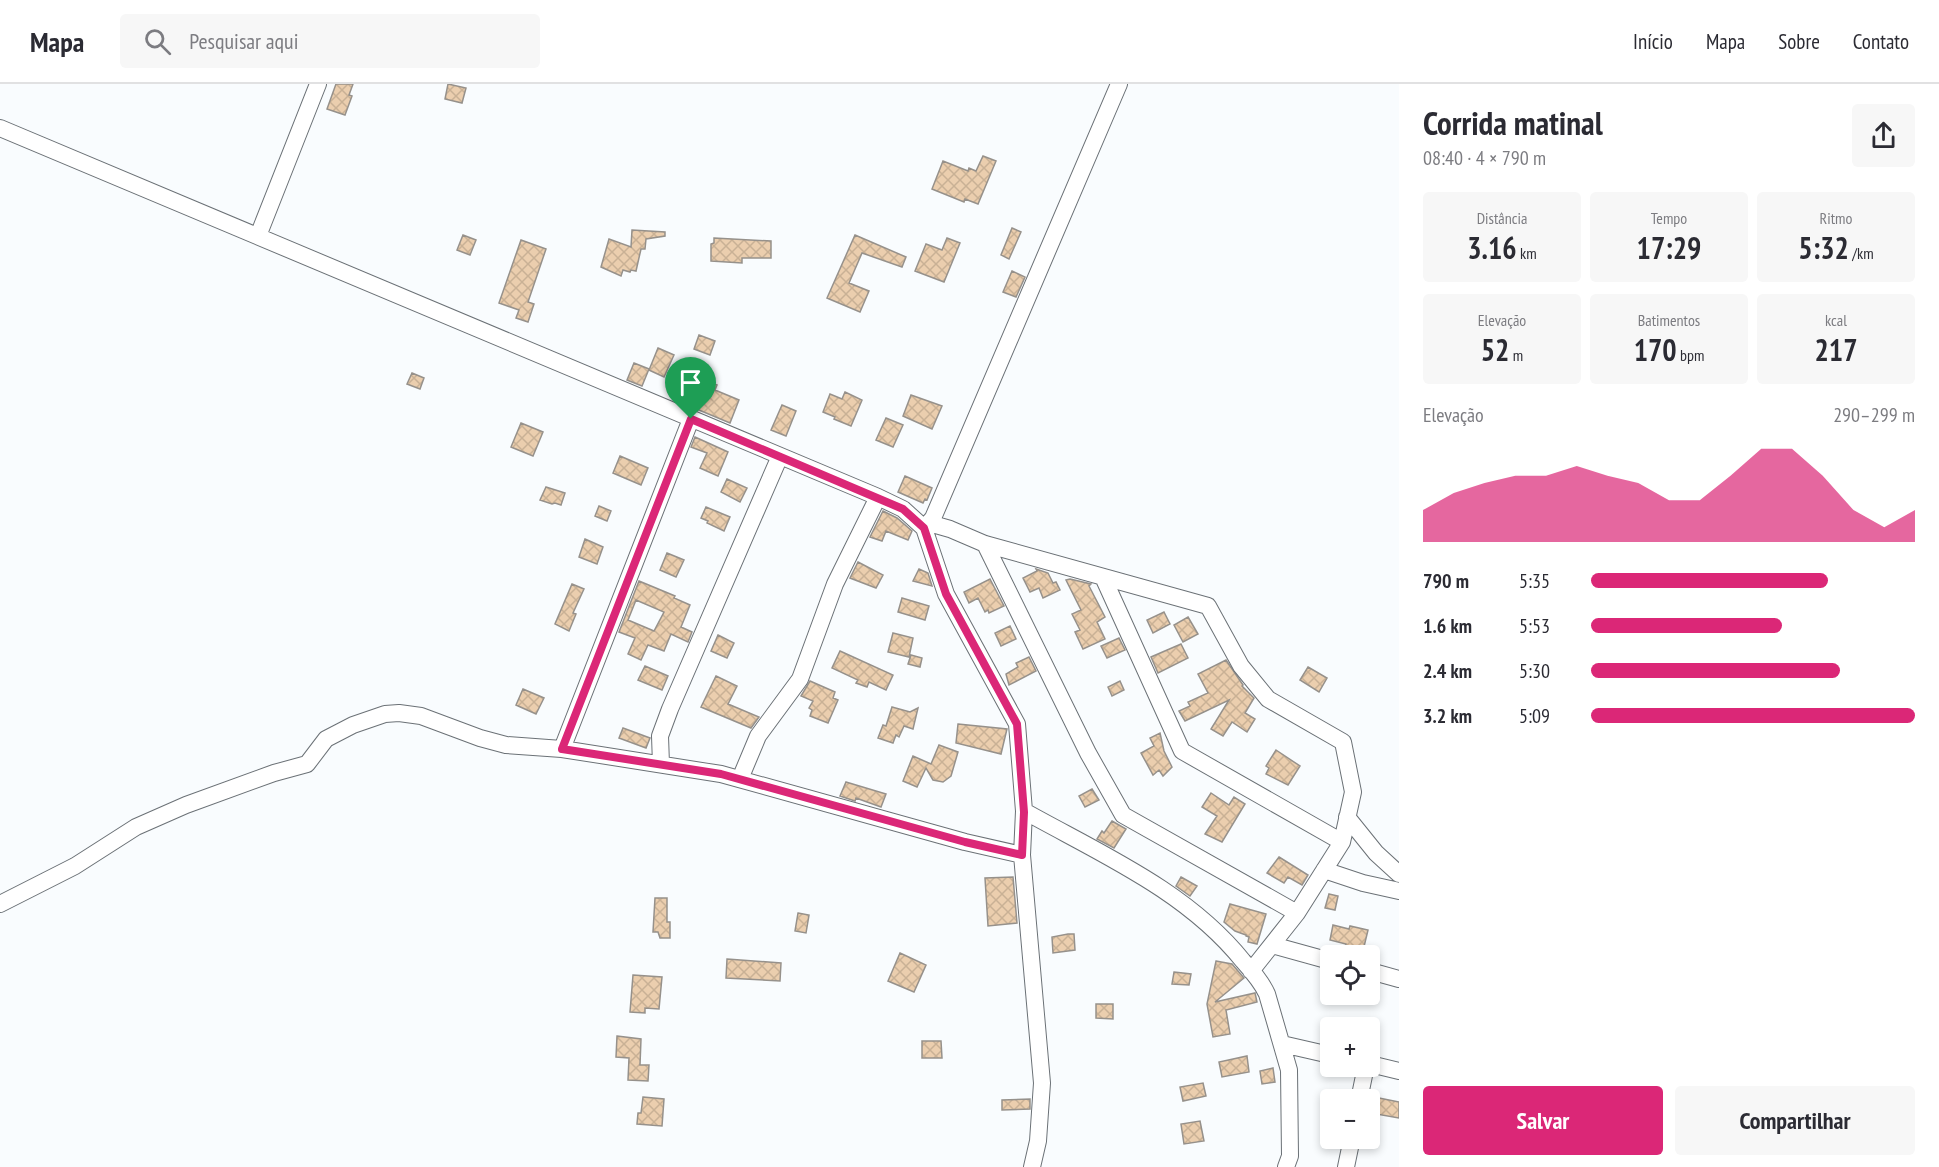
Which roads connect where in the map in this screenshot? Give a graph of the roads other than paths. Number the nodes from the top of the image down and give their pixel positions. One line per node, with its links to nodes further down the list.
1 (318, 84): 4 (street)
2 (1119, 84): 8 (street)
3 (0, 128): 4 (street)
4 (258, 236): 5 (street)
5 (691, 419): 6 (street); 11 (street)
6 (780, 456): 7 (street); 12 (street)
7 (878, 497): 8 (street); 13 (street)
8 (927, 525): 9 (street); 14 (street)
9 (985, 544): 10 (street); 22 (street)
10 (1103, 577): 15 (street); 16 (street)
11 (562, 749): 12 (street); 21 (street)
12 (661, 764): 13 (street)
13 (740, 779): 17 (street)
14 (1024, 812): 17 (street); 25 (street)
15 (1347, 817): 16 (street); 19 (street)
16 (1341, 842): 18 (street)
17 (1022, 855): 33 (street)
18 (1324, 870): 20 (street); 22 (street)
19 (1399, 874)
20 (1399, 891)
21 (0, 904)
22 (1298, 913): 23 (street)
23 (1272, 945): 24 (street); 25 (street)
24 (1320, 958)
25 (1251, 970): 28 (street)
26 (1380, 974): 27 (street)
27 (1399, 979)
28 (1282, 1044): 29 (street); 34 (street)
29 (1320, 1053)
30 (1380, 1067): 31 (street)
31 (1399, 1071)
32 (1350, 1149): 35 (street)
33 (1032, 1167)
34 (1286, 1167)
35 (1346, 1167)

